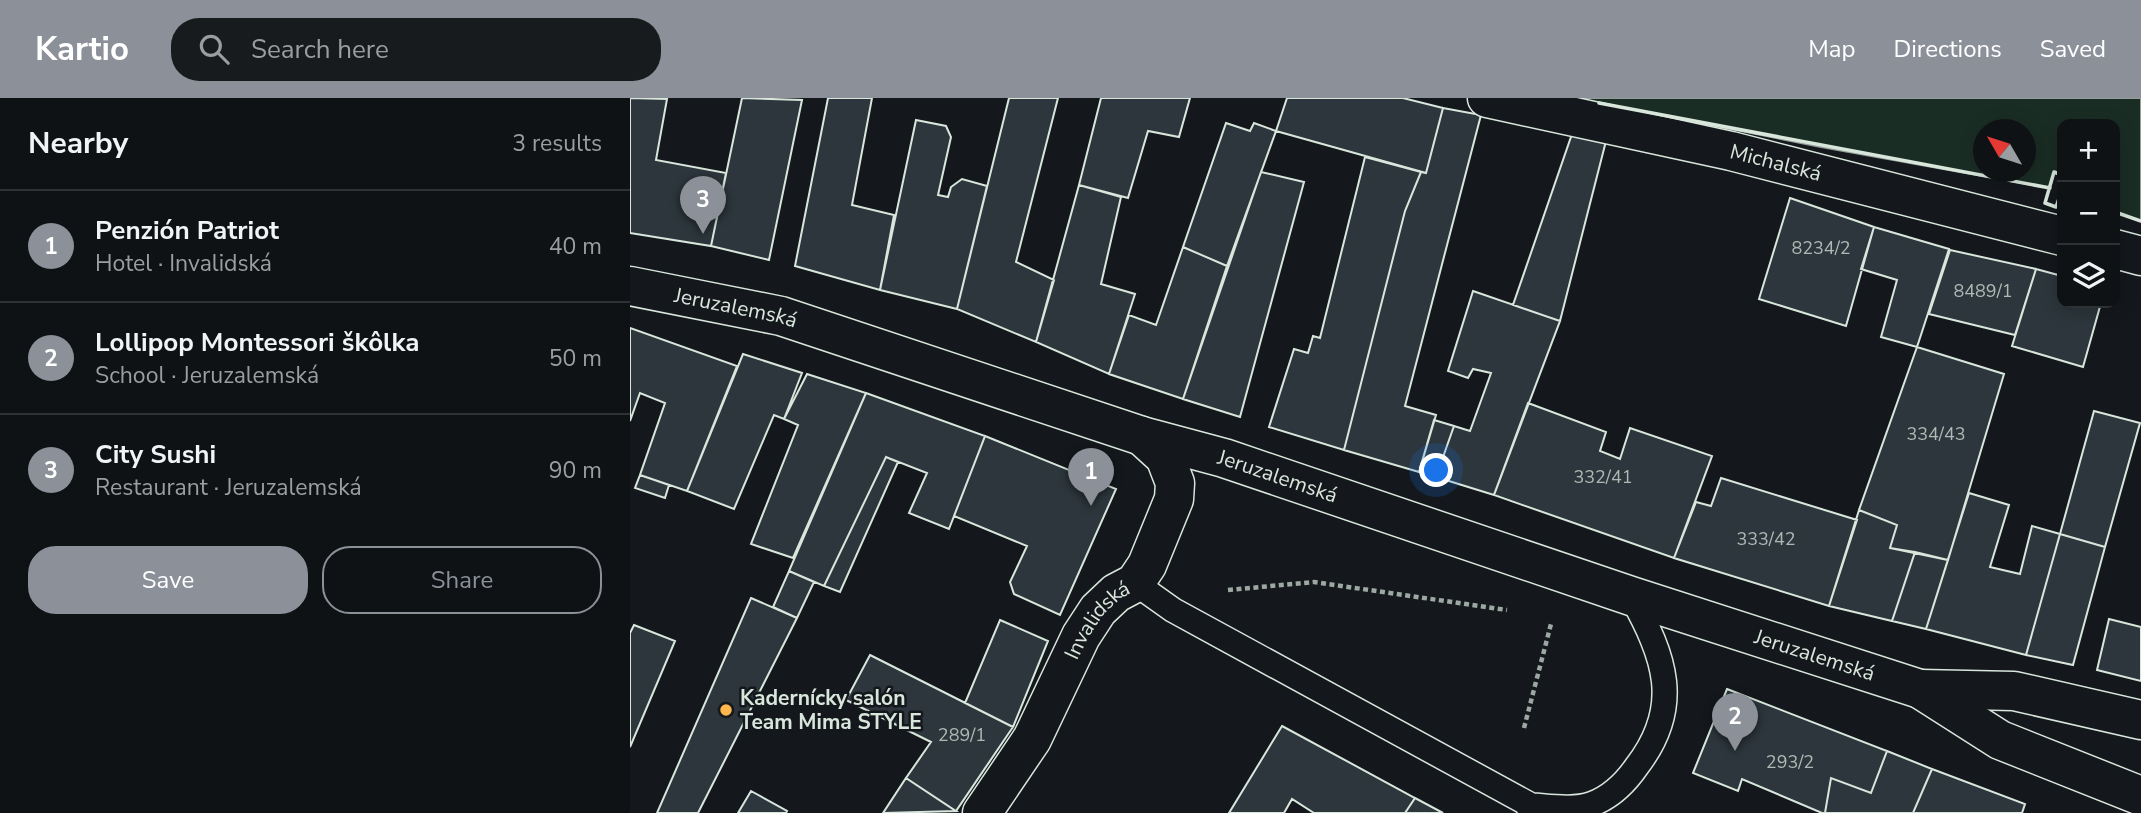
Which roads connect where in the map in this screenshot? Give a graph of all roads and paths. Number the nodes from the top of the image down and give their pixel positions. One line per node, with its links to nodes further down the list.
1 (1487, 98): 2 (street, Michalská)
2 (2057, 235)
3 (2120, 250): 4 (street)
4 (2141, 256)
5 (630, 286): 6 (street, Jeruzalemská)
6 (1142, 436): 7 (street, Invalidská); 8 (street, Jeruzalemská)
7 (1135, 583): 9 (lane); 17 (street, Invalidská)
8 (1632, 596): 12 (street, Jeruzalemská); 16 (lane)
9 (1173, 610): 10 (path); 16 (lane)
10 (1507, 610)
11 (1551, 624): 14 (path)
12 (1920, 689): 13 (street, Jeruzalemská); 15 (street, Jeruzalemská)
13 (2141, 720)
14 (1524, 728)
15 (2141, 796)
16 (1536, 809)
17 (982, 813)

